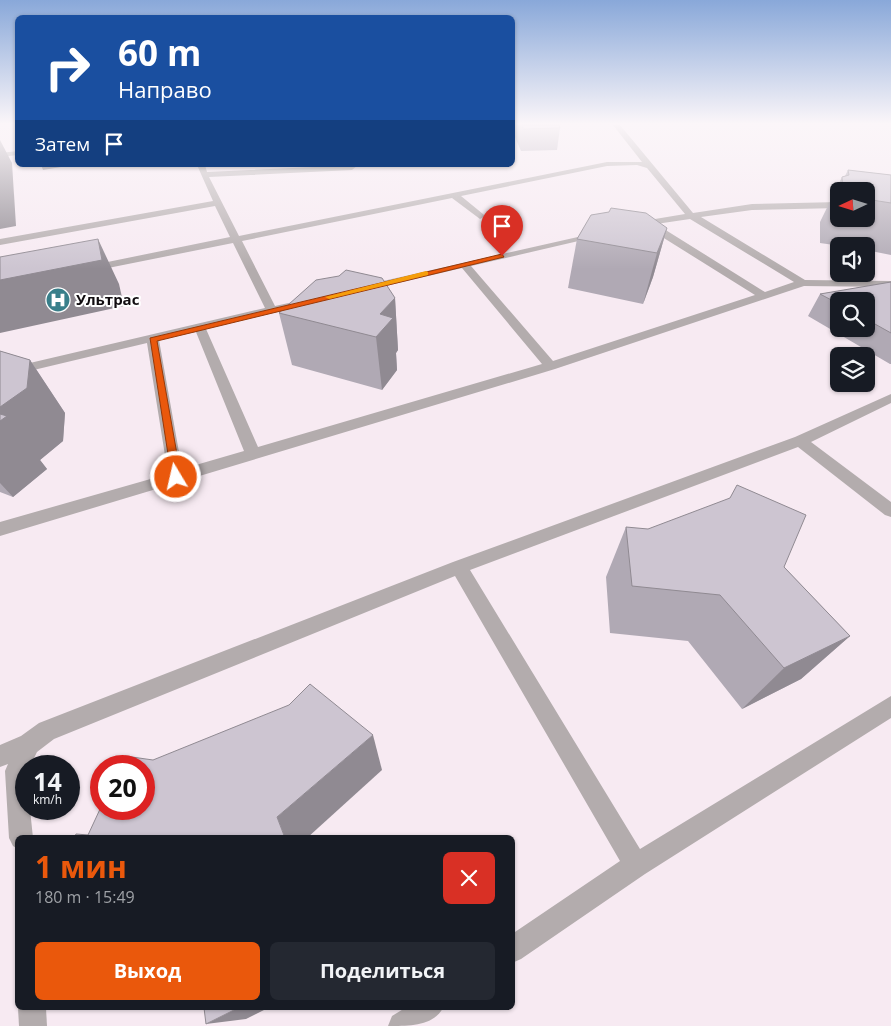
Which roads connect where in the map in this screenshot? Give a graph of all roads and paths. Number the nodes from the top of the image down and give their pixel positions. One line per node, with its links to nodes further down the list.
1 (249, 173): 4 (lane)
2 (563, 173): 5 (lane)
3 (656, 173): 8 (lane)
4 (204, 175): 6 (lane)
5 (454, 195): 9 (lane); 11 (lane)
6 (218, 203): 11 (lane); 12 (lane)
7 (830, 205): 8 (lane)
8 (690, 215): 15 (lane); 18 (lane)
9 (480, 216)
10 (612, 230): 13 (lane)
11 (235, 240): 14 (lane); 20 (lane)
12 (0, 242)
13 (464, 264): 17 (lane); 23 (lane)
14 (77, 271)
15 (803, 283): 16 (lane); 18 (lane)
16 (891, 284)
17 (357, 290)
18 (762, 295): 23 (lane)
19 (319, 299): 20 (lane)
20 (272, 311): 21 (lane)
21 (200, 328): 22 (lane); 27 (lane)
22 (152, 340): 24 (lane); 28 (lane)
23 (550, 366): 27 (lane)
24 (0, 374)
25 (891, 398): 26 (lane)
26 (800, 440): 29 (lane); 31 (lane)
27 (253, 454): 28 (lane)
28 (176, 477): 30 (lane)
29 (891, 512)
30 (0, 528)
31 (459, 567): 33 (lane); 36 (lane)
32 (891, 706): 36 (lane)
33 (28, 744): 34 (lane); 35 (lane)
34 (0, 756)
35 (21, 835)
36 (636, 865): 37 (lane)
37 (515, 948)
38 (32, 1010): 40 (lane)
39 (426, 1010): 41 (lane)
40 (33, 1026)
41 (402, 1026)

